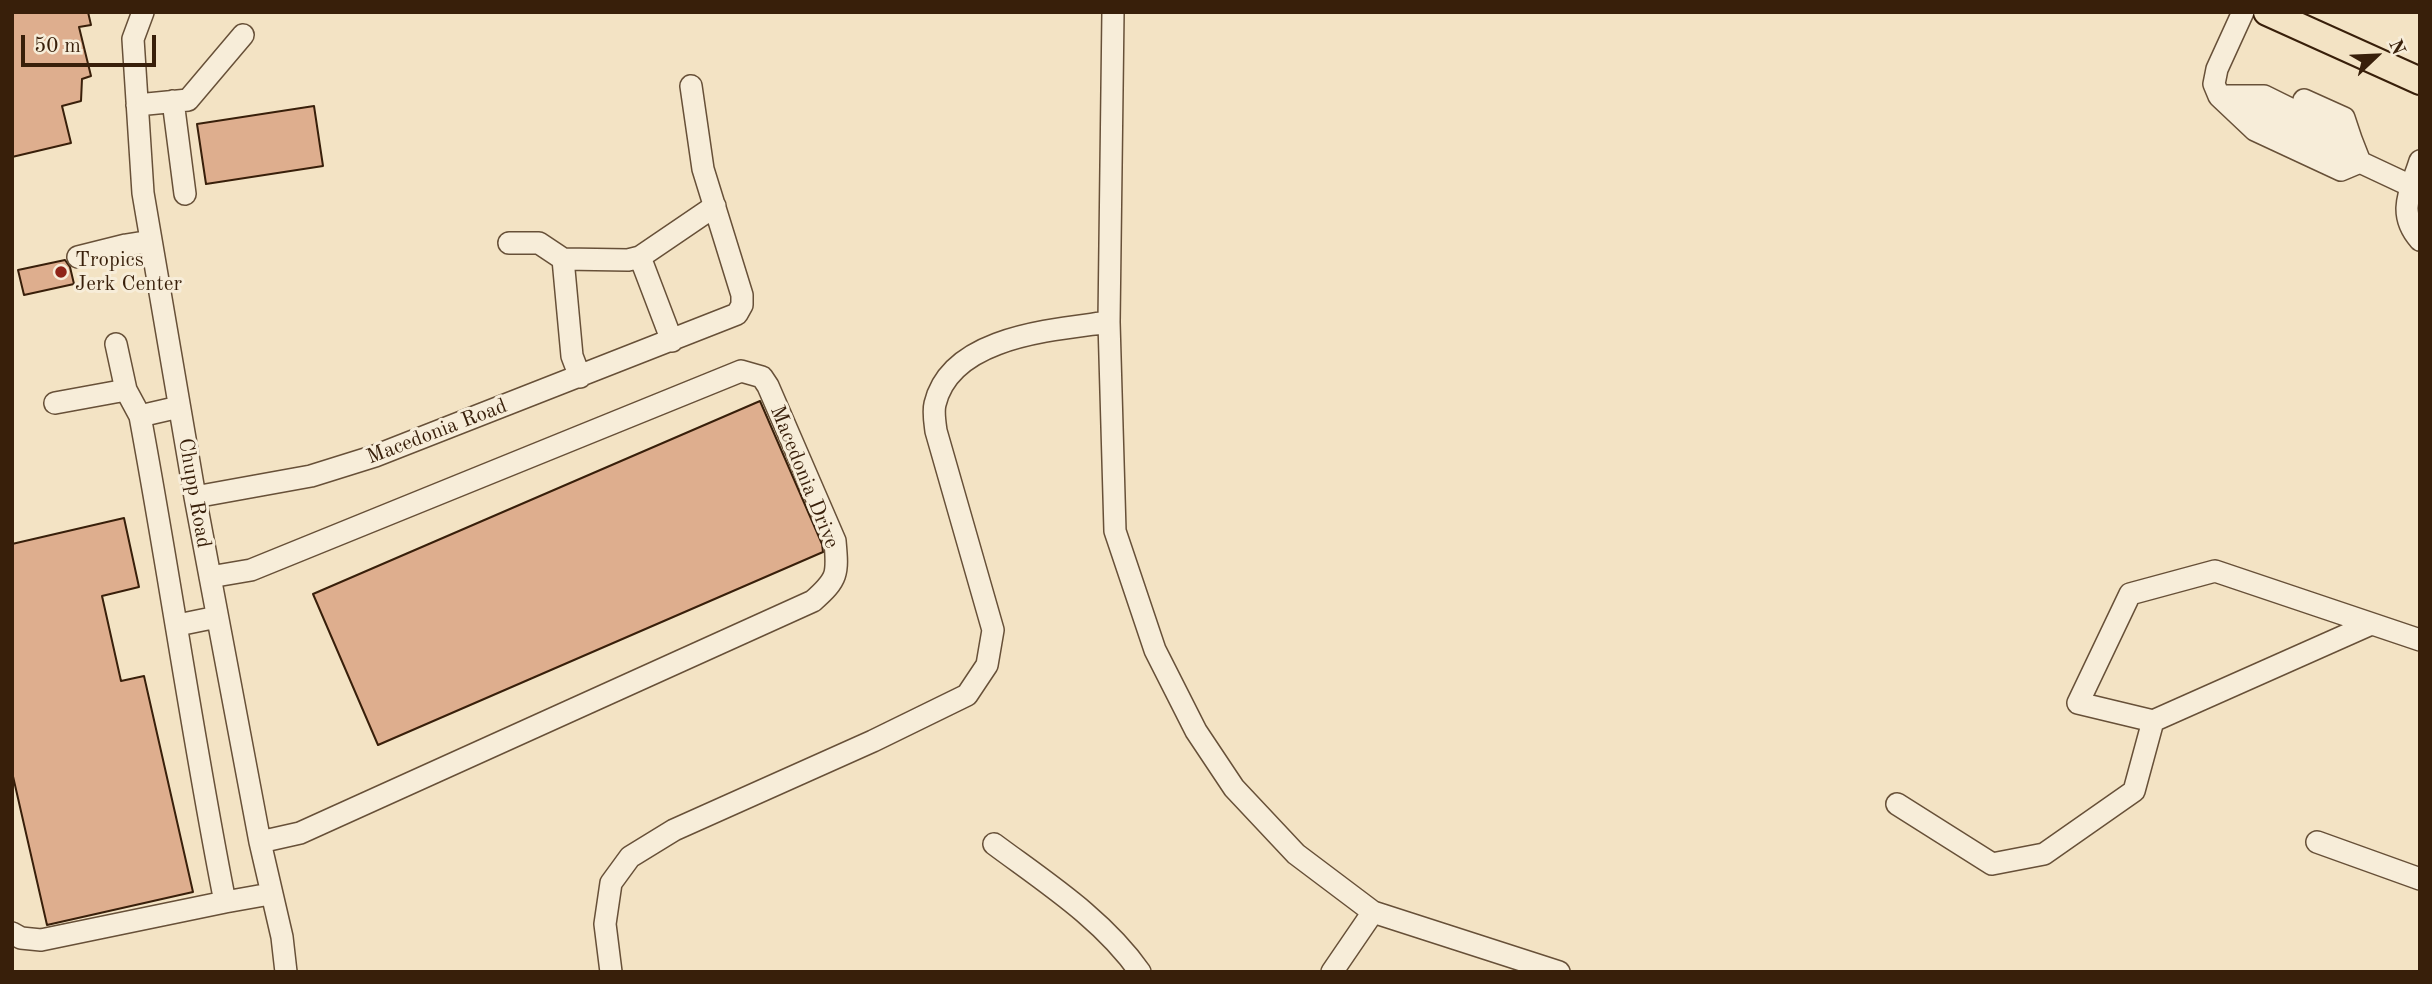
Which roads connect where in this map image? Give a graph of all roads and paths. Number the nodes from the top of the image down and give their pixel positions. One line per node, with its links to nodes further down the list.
1 (143, 12): 10 (street, Chupp Road)
2 (1113, 12): 22 (street)
3 (2243, 12): 8 (street)
4 (2267, 12): 6 (main road)
5 (243, 35): 9 (street)
6 (2420, 80)
7 (691, 86): 15 (street, Macedonia Road)
8 (2219, 96): 12 (street); 12 (street)
9 (173, 101): 10 (street); 14 (street)
10 (138, 105): 17 (street, Chupp Road)
11 (2420, 161): 13 (street)
12 (2351, 166): 13 (street)
13 (2411, 186): 16 (street)
14 (185, 194)
15 (715, 206): 20 (street); 23 (street, Macedonia Road)
16 (2420, 240)
17 (151, 241): 19 (street); 28 (street, Chupp Road)
18 (509, 243): 21 (street)
19 (78, 257)
20 (640, 257): 21 (street); 23 (street)
21 (564, 259): 25 (street)
22 (1109, 322): 44 (street); 47 (street)
23 (672, 341): 25 (street, Macedonia Road)
24 (116, 344): 26 (street)
25 (580, 377): 30 (street, Macedonia Road)
26 (126, 390): 27 (street); 29 (street)
27 (55, 403)
28 (178, 407): 29 (street); 30 (street, Chupp Road)
29 (140, 415): 33 (street)
30 (195, 497): 31 (street, Chupp Road)
31 (210, 577): 32 (street, Chupp Road); 38 (street, Macedonia Drive)
32 (218, 617): 33 (street); 38 (street, Chupp Road)
33 (178, 625): 43 (street)
34 (2369, 625): 35 (street); 36 (street); 36 (street)
35 (2420, 640)
36 (2153, 721): 37 (street)
37 (1898, 804)
38 (260, 842): 42 (street, Chupp Road)
39 (2317, 842): 41 (street)
40 (994, 844): 48 (street)
41 (2420, 879)
42 (270, 894): 43 (street); 46 (street, Chupp Road)
43 (225, 902): 45 (street)
44 (1373, 912): 49 (street); 50 (street)
45 (12, 933)
46 (286, 972)
47 (611, 972)
48 (1140, 972)
49 (1332, 972)
50 (1559, 972)

